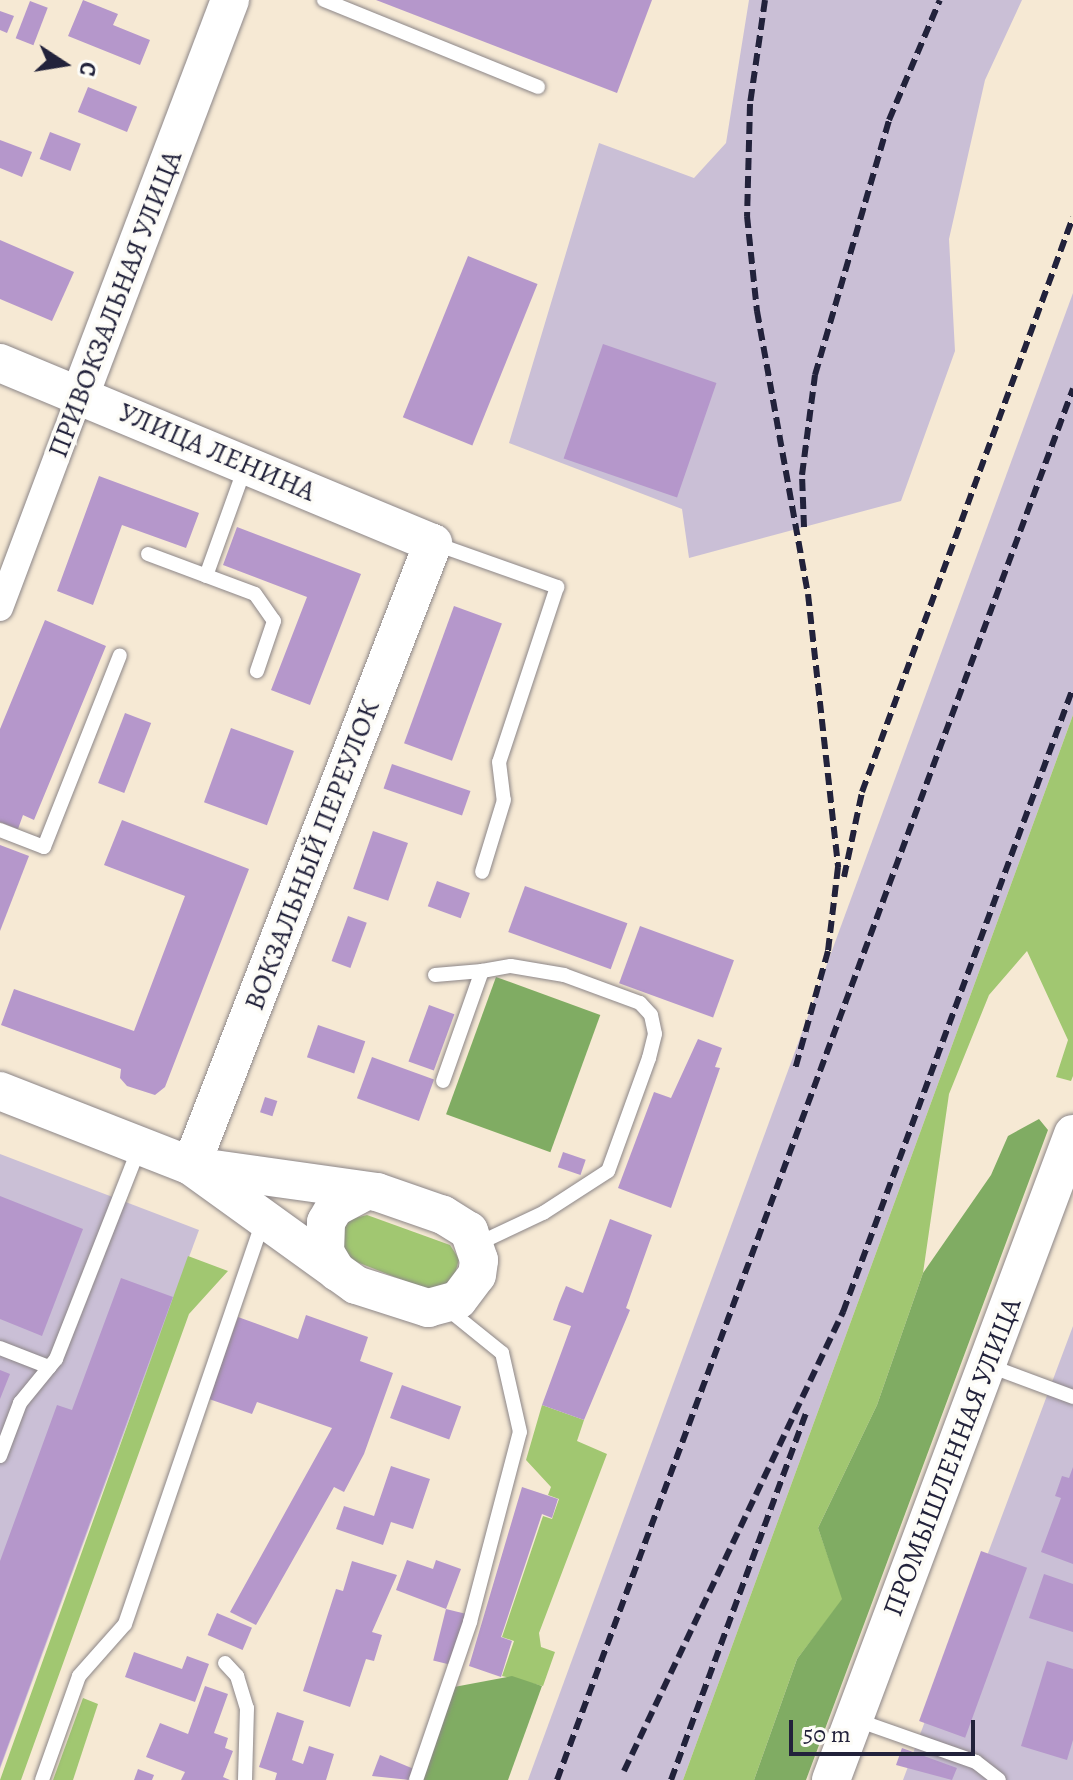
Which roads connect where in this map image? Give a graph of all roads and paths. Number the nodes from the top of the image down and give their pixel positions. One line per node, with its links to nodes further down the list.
1 (230, 0): 5 (street, ПРИВОКЗАЛЬНАЯ УЛИЦА)
2 (324, 0): 3 (lane)
3 (538, 87)
4 (0, 363): 5 (street, УЛИЦА ЛЕНИНА)
5 (80, 395): 6 (street, УЛИЦА ЛЕНИНА); 10 (street, ПРИВОКЗАЛЬНАЯ УЛИЦА)
6 (246, 465): 7 (street, УЛИЦА ЛЕНИНА); 9 (lane)
7 (433, 543): 14 (lane); 21 (street, ВОКЗАЛЬНЫЙ ПЕРЕУЛОК)
8 (148, 554): 9 (lane)
9 (206, 576): 12 (lane)
10 (0, 608)
11 (120, 655): 13 (lane)
12 (257, 671)
13 (0, 830)
14 (482, 872)
15 (482, 971): 16 (lane); 17 (lane); 24 (lane)
16 (435, 975)
17 (443, 1081)
18 (0, 1091): 19 (street)
19 (140, 1146): 21 (street); 29 (lane)
20 (1070, 1149): 28 (street, ПРОМЫШЛЕННАЯ УЛИЦА)
21 (191, 1166): 22 (street); 23 (street)
22 (362, 1193): 24 (street); 25 (street)
23 (265, 1216): 25 (street); 34 (lane)
24 (476, 1245): 26 (street)
25 (337, 1272): 26 (street)
26 (444, 1307): 36 (lane)
27 (0, 1348): 29 (lane)
28 (987, 1365): 30 (lane); 33 (street, ПРОМЫШЛЕННАЯ УЛИЦА)
29 (49, 1367): 31 (lane)
30 (1073, 1397)
31 (0, 1456)
32 (225, 1663): 35 (lane)
33 (854, 1719): 37 (street, ПРОМЫШЛЕННАЯ УЛИЦА); 38 (lane)
34 (42, 1780)
35 (245, 1780)
36 (416, 1780)
37 (831, 1780)
38 (999, 1780)

